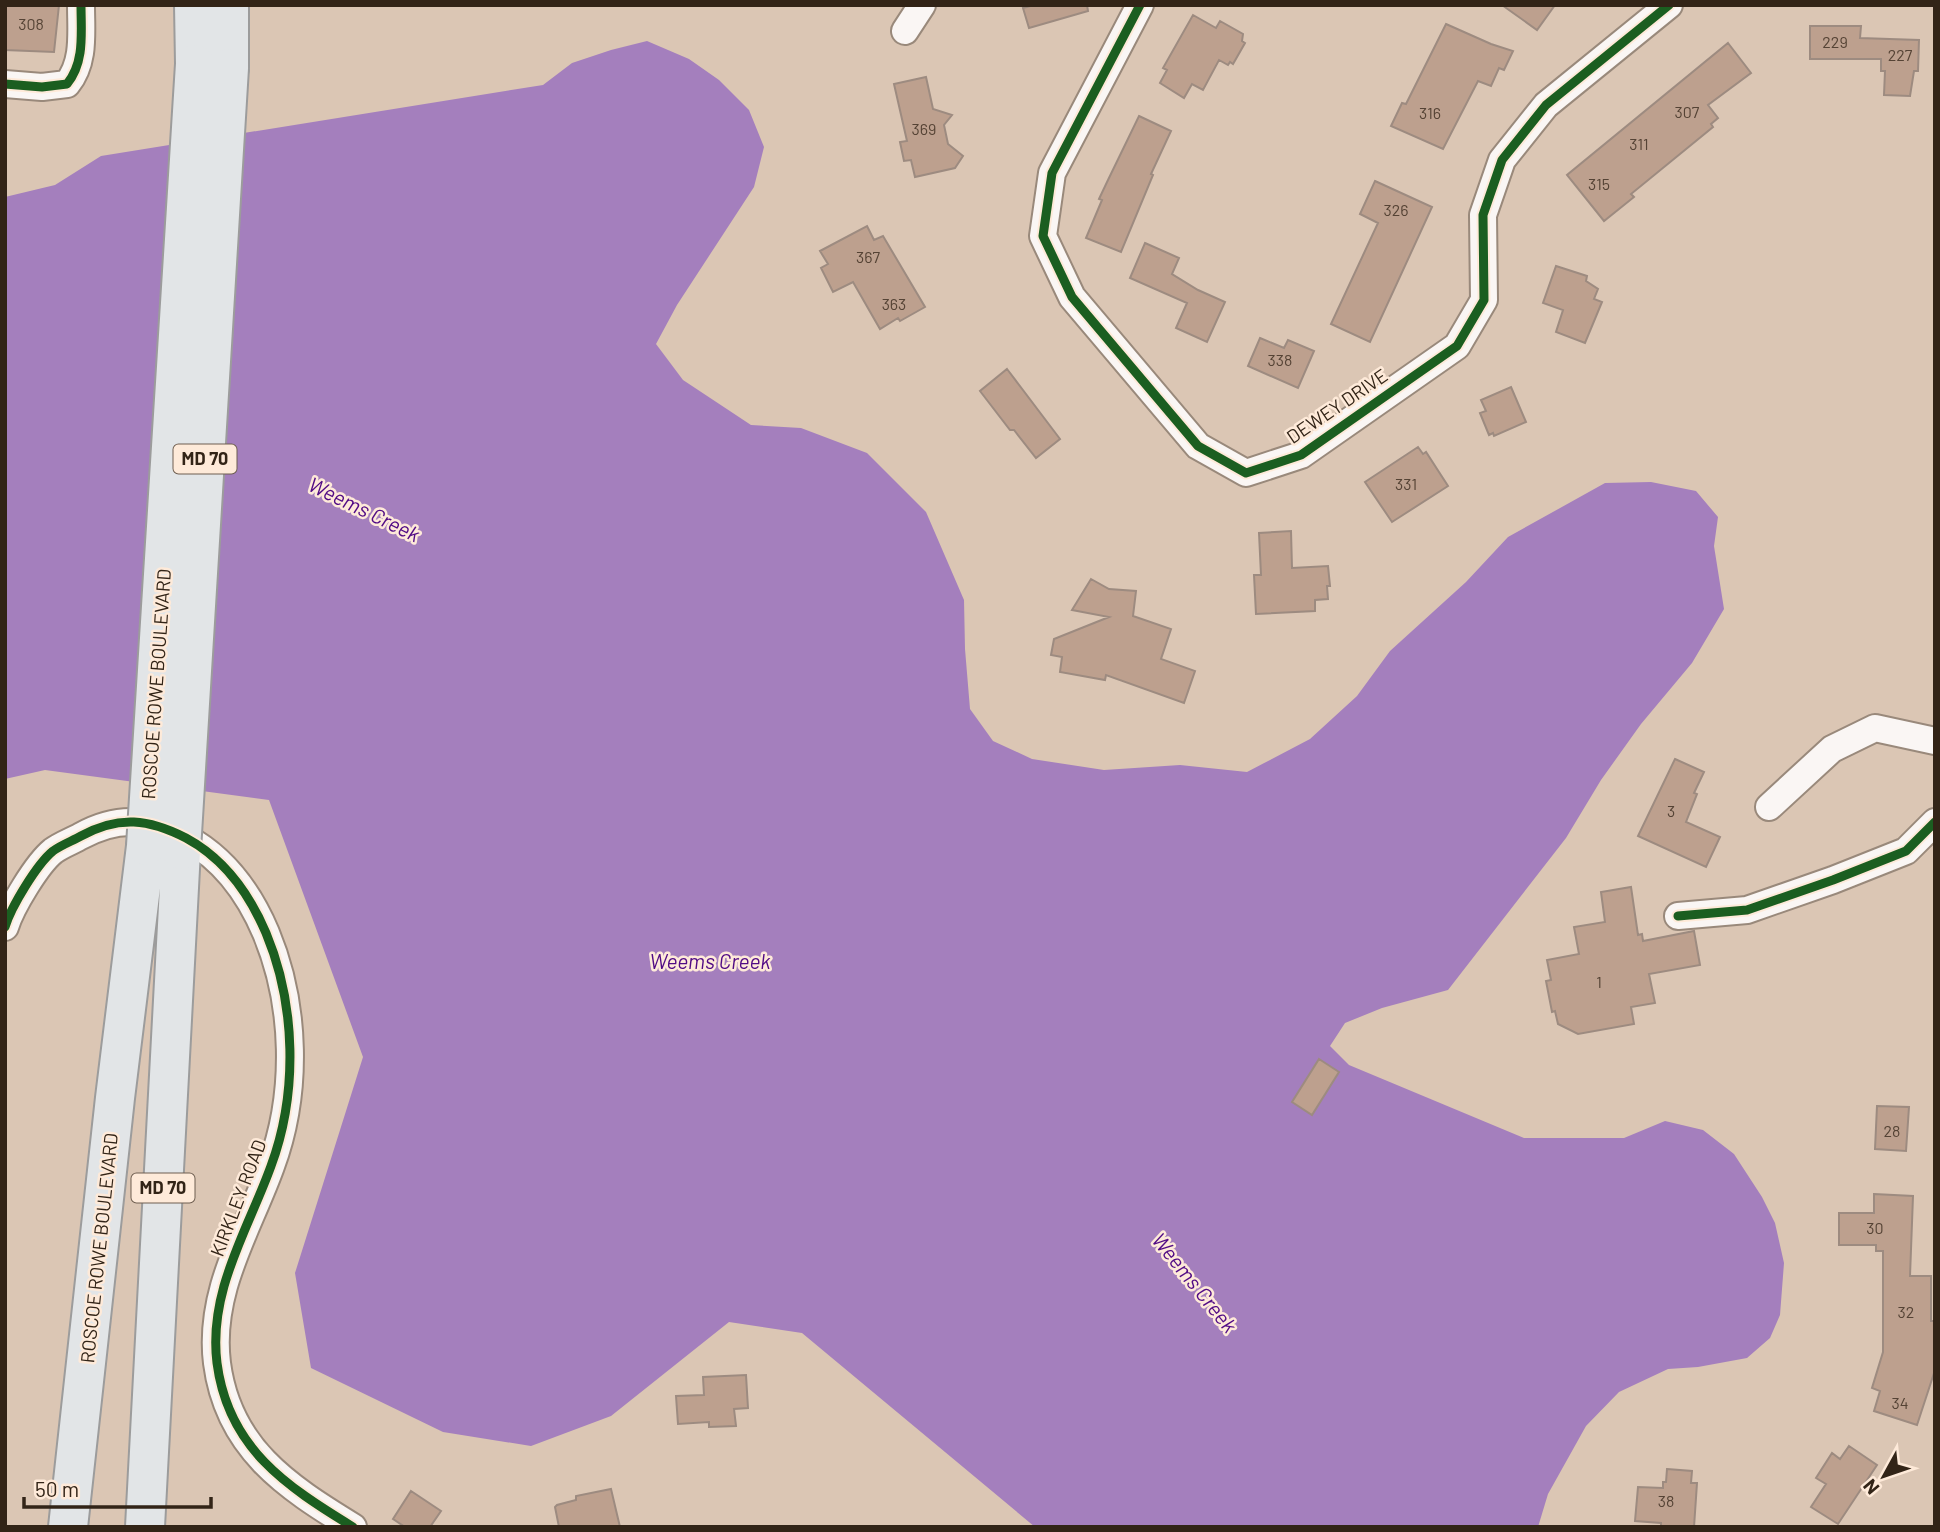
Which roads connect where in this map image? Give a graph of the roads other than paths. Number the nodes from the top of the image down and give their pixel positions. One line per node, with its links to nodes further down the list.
1 (82, 5): 9 (street)
2 (194, 5): 8 (main road, ROSCOE ROWE BOULEVARD / MD 70)
3 (229, 5): 8 (main road, ROSCOE ROWE BOULEVARD / MD 70)
4 (922, 5): 7 (street)
5 (1140, 5): 6 (street, DEWEY DRIVE)
6 (1669, 5)
7 (905, 31)
8 (212, 66): 13 (main road, ROSCOE ROWE BOULEVARD / MD 70, bridge)
9 (5, 84)
10 (1935, 741): 11 (street)
11 (1769, 807)
12 (1935, 822): 14 (street)
13 (164, 848): 16 (main road, ROSCOE ROWE BOULEVARD / MD 70); 17 (main road, ROSCOE ROWE BOULEVARD / MD 70)
14 (1678, 916)
15 (5, 927): 18 (street, KIRKLEY ROAD)
16 (68, 1527)
17 (145, 1527)
18 (353, 1527)

